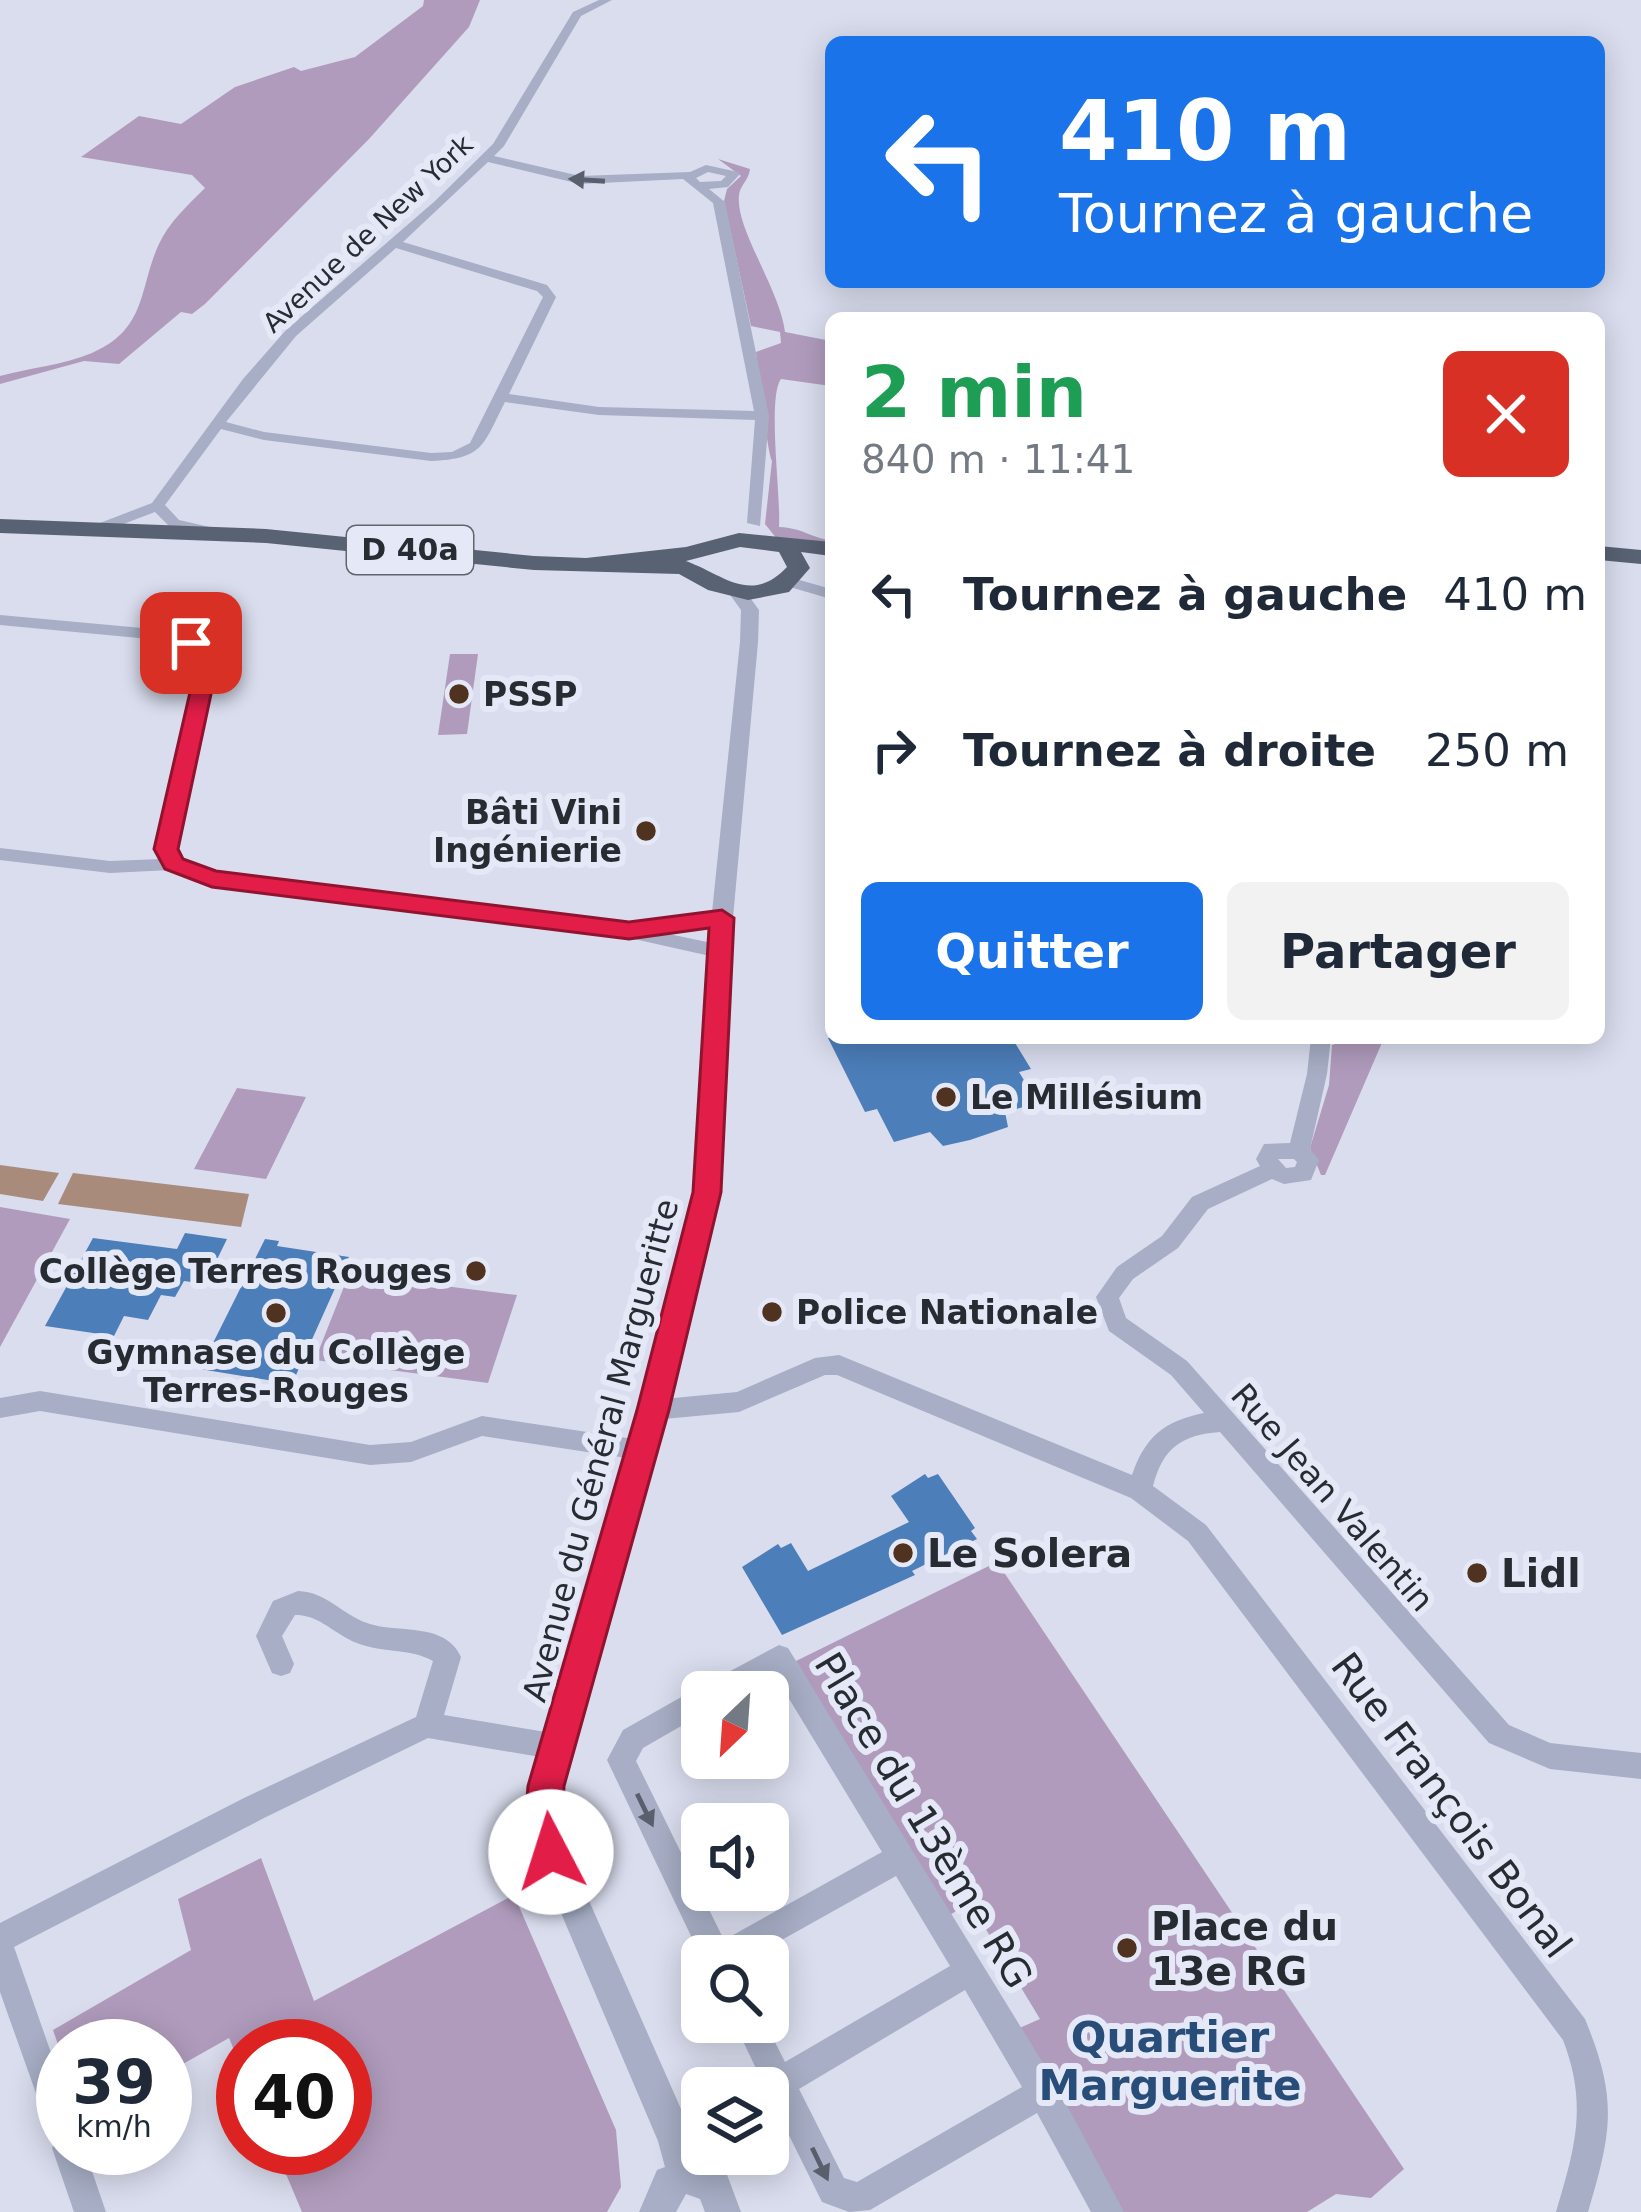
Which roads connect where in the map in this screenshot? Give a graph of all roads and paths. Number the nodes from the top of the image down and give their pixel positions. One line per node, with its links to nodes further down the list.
1 (608, 0): 2 (street, Avenue de New York)
2 (487, 158): 3 (street, one-way to 2); 5 (street, Avenue de New York)
3 (695, 181): 4 (street); 4 (street)
4 (719, 202): 7 (street)
5 (393, 243): 6 (street); 8 (street, Avenue de New York)
6 (500, 404): 7 (street); 8 (street)
7 (761, 409): 10 (street)
8 (212, 431): 9 (street, Avenue de New York)
9 (157, 506): 12 (street); 13 (street)
10 (755, 523): 14 (street); 15 (street)
11 (0, 526): 12 (main road, D 40a)
12 (80, 533): 13 (main road, D 40a)
13 (227, 535): 19 (main road, D 40a)
14 (776, 542): 15 (main road); 16 (main road); 22 (main road)
15 (720, 546): 19 (main road, D 40a); 21 (main road)
16 (825, 548)
17 (1605, 554): 18 (main road)
18 (1641, 557)
19 (592, 563): 21 (main road, D 40a)
20 (825, 563): 22 (main road)
21 (701, 573): 23 (main road)
22 (786, 580): 23 (main road); 24 (street); 26 (street, Avenue du Général Margueritte)
23 (737, 592): 26 (street, Avenue du Général Margueritte)
24 (825, 592)
25 (0, 620): 28 (street)
26 (749, 642): 29 (street, Avenue du Général Margueritte)
27 (0, 854): 28 (street)
28 (173, 864): 30 (street)
29 (722, 918): 30 (street); 31 (street, Avenue du Général Margueritte)
30 (629, 931): 31 (street)
31 (719, 951): 34 (street, Avenue du Général Margueritte)
32 (1320, 1044): 35 (street, Rue Jean Valentin)
33 (0, 1408): 36 (street)
34 (653, 1410): 36 (street, Avenue du Général Margueritte); 37 (street, Rue François Bonal)
35 (1224, 1421): 37 (street); 45 (street, Rue Jean Valentin)
36 (640, 1450): 44 (street, Avenue du Général Margueritte)
37 (1140, 1490): 62 (street, Rue François Bonal)
38 (281, 1664): 43 (street)
39 (754, 1671): 40 (street, Place du 13ème RG)
40 (787, 1671)
41 (789, 1674): 46 (street, Place du 13ème RG)
42 (681, 1712): 47 (street, one-way to 47)
43 (427, 1725): 44 (street); 49 (street)
44 (558, 1747): 55 (street, Avenue du Général Margueritte)
45 (1641, 1766)
46 (900, 1858): 48 (street); 50 (street, Place du 13ème RG)
47 (709, 1935)
48 (759, 1935)
49 (0, 1943): 51 (street)
50 (969, 1971): 52 (street); 53 (street, Place du 13ème RG)
51 (36, 2051)
52 (789, 2077)
53 (1043, 2092): 54 (street, one-way to 53); 61 (street, Place du 13ème RG)
54 (789, 2113)
55 (681, 2117)
56 (77, 2175): 58 (street)
57 (686, 2176): 59 (street); 60 (street)
58 (90, 2212)
59 (657, 2212)
60 (723, 2212)
61 (1108, 2212)
62 (1572, 2212)

